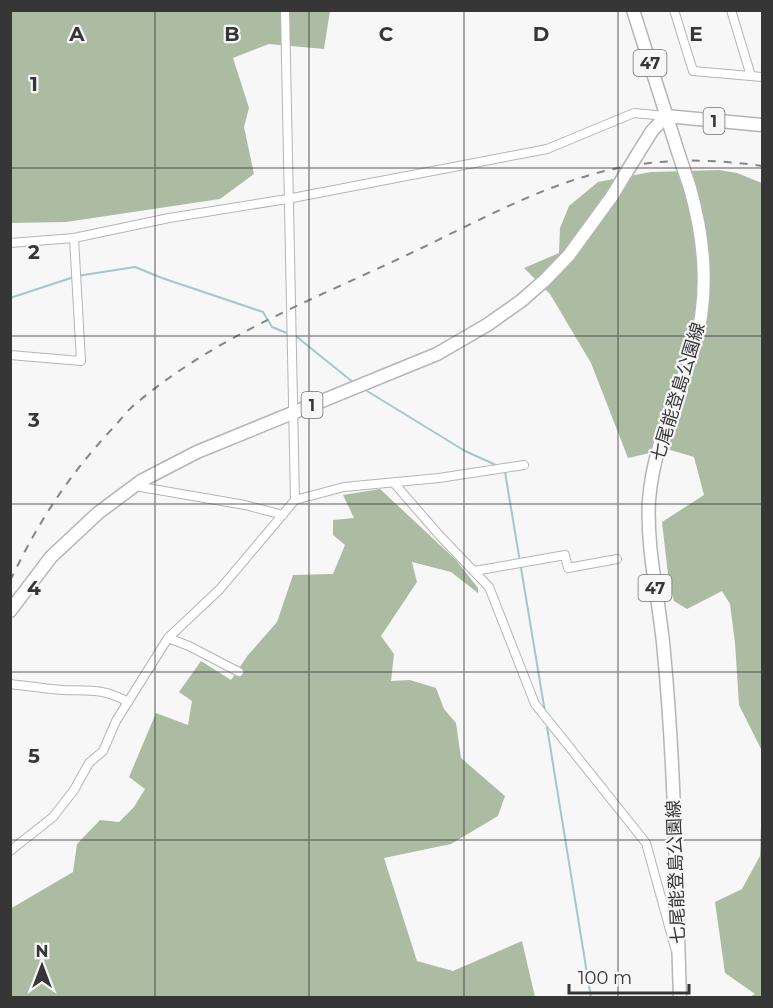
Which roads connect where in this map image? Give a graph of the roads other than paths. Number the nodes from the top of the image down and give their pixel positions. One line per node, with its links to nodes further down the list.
1 (285, 10): 9 (street)
2 (633, 10): 7 (main road, 七尾能登島公園線 / 47)
3 (674, 10): 5 (street)
4 (731, 10): 5 (street)
5 (751, 76): 6 (street)
6 (762, 77)
7 (666, 116): 8 (main road, 1); 9 (street); 13 (main road, 1, bridge); 27 (main road, 七尾能登島公園線 / 47, bridge)
8 (762, 124)
9 (287, 199): 10 (street); 13 (street)
10 (74, 238): 11 (street); 12 (street)
11 (10, 243)
12 (10, 355)
13 (295, 412): 16 (main road, 1); 17 (street)
14 (524, 465): 15 (street)
15 (394, 483): 17 (street); 20 (street)
16 (135, 486): 18 (street); 21 (main road, 1)
17 (296, 500): 18 (street)
18 (283, 515): 22 (street)
19 (617, 559): 20 (street)
20 (475, 571): 27 (street)
21 (10, 611)
22 (168, 638): 23 (street); 25 (street)
23 (239, 672)
24 (10, 684): 25 (street)
25 (128, 702): 26 (street)
26 (10, 851)
27 (679, 964): 28 (main road, 七尾能登島公園線 / 47)
28 (680, 998)

